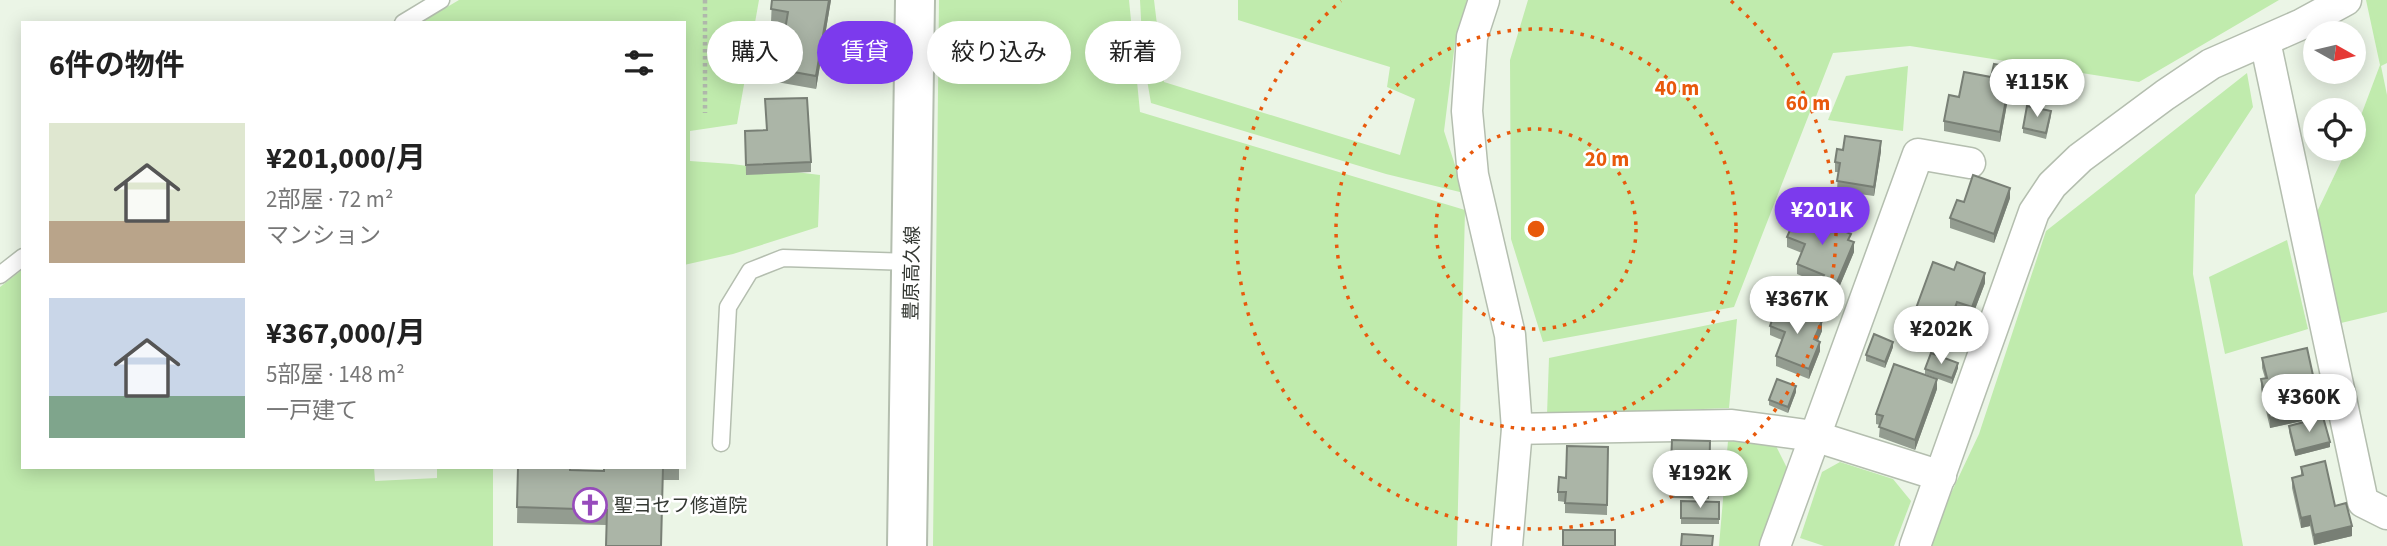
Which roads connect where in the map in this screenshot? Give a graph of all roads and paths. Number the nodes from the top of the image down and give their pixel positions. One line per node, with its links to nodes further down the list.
1 (441, 0): 6 (lane)
2 (705, 0): 8 (path)
3 (915, 0): 11 (main road, 豊原高久線)
4 (1485, 0): 13 (street)
5 (2346, 0): 7 (street)
6 (405, 21)
7 (2264, 41): 16 (street); 17 (street)
8 (705, 113)
9 (1970, 163): 14 (street)
10 (21, 259): 12 (lane)
11 (911, 262): 15 (lane); 18 (main road, 豊原高久線)
12 (0, 275)
13 (1517, 429): 14 (street); 19 (street)
14 (1814, 436): 16 (street); 20 (street)
15 (721, 443)
16 (1941, 476): 21 (street)
17 (2387, 514)
18 (907, 546)
19 (1507, 546)
20 (1775, 546)
21 (1915, 546)

